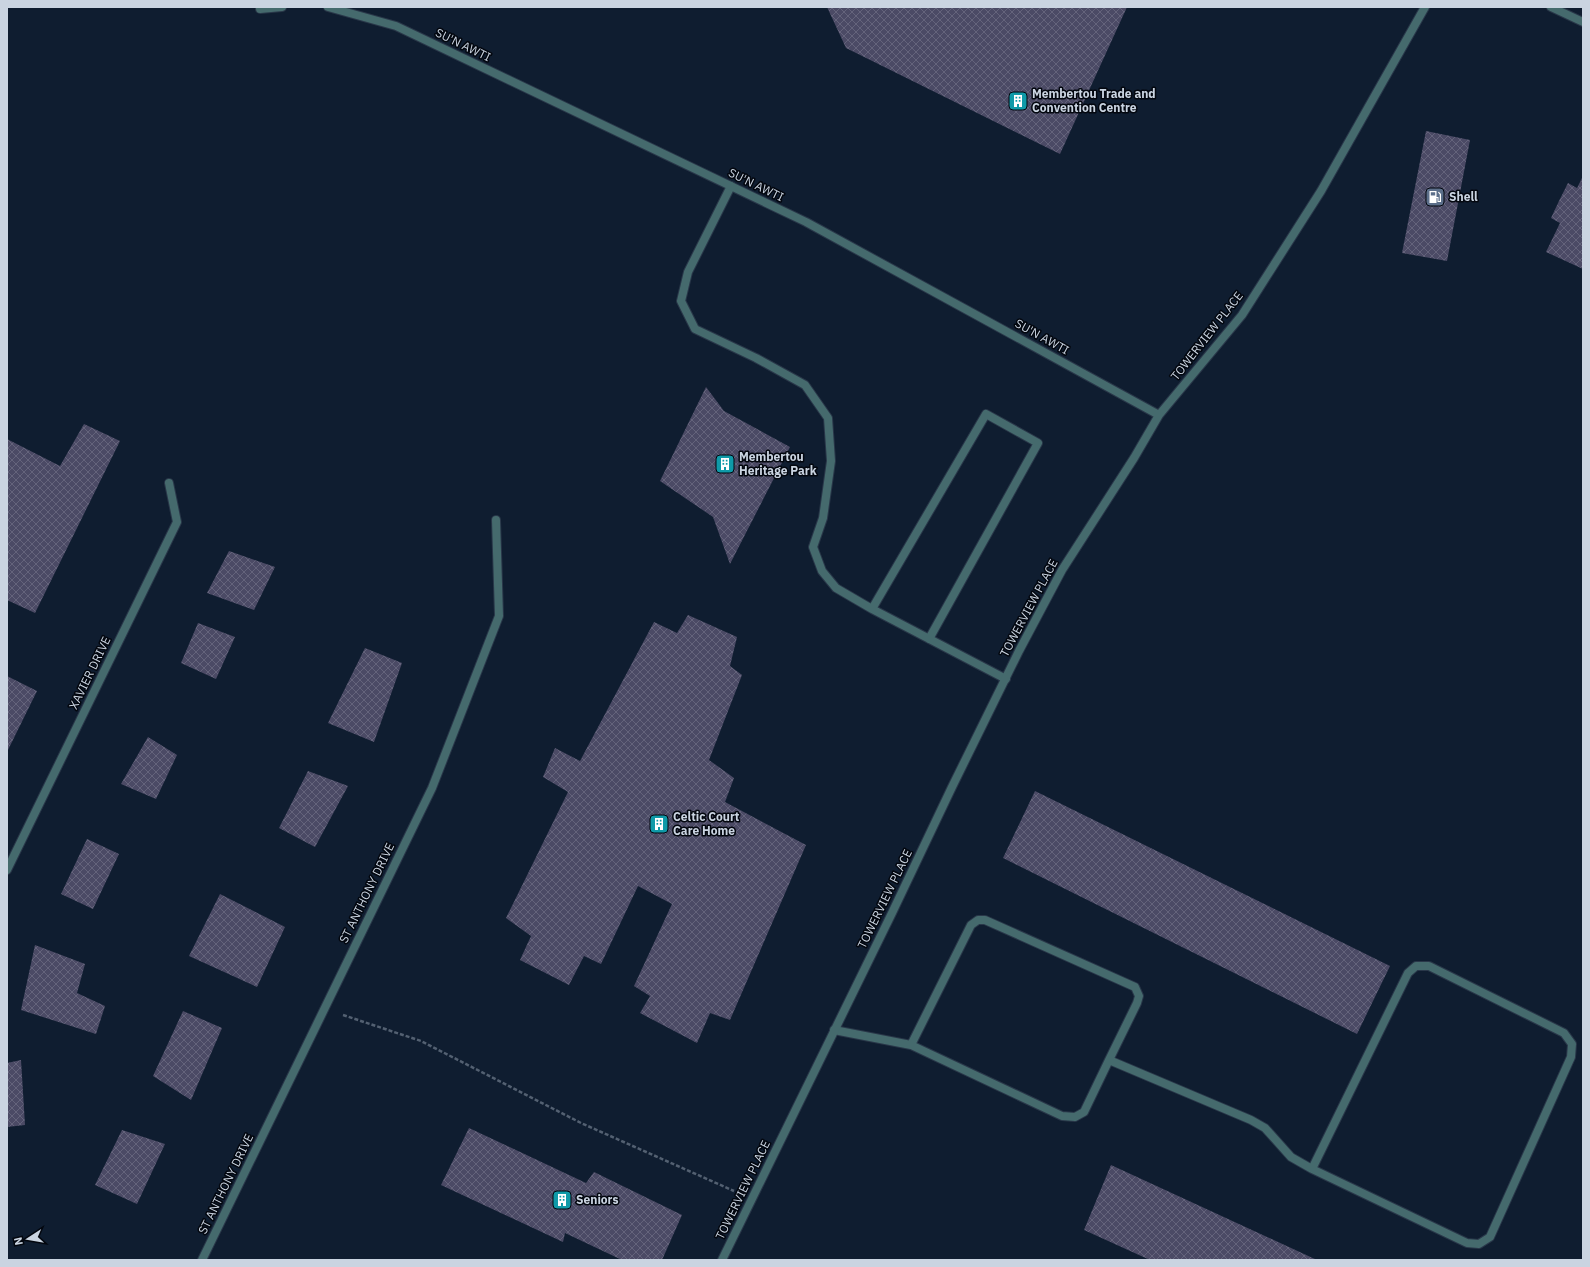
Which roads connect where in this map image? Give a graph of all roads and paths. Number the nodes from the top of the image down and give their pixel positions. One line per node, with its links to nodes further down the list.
1 (282, 7): 5 (street)
2 (328, 7): 7 (street, SU'N AWTI)
3 (1425, 7): 8 (street, TOWERVIEW PLACE)
4 (1551, 7): 6 (street)
5 (260, 9)
6 (1583, 22)
7 (731, 186): 8 (street, SU'N AWTI); 11 (street)
8 (1159, 414): 13 (street, TOWERVIEW PLACE)
9 (170, 483): 14 (street, XAVIER DRIVE)
10 (496, 520): 15 (street, ST ANTHONY DRIVE)
11 (872, 609): 12 (street); 12 (street)
12 (929, 639): 13 (street)
13 (1006, 679): 16 (street, TOWERVIEW PLACE)
14 (7, 870)
15 (324, 1009): 20 (path); 21 (street, ST ANTHONY DRIVE)
16 (834, 1030): 17 (street); 20 (street, TOWERVIEW PLACE)
17 (911, 1045): 18 (street); 18 (street)
18 (1109, 1060): 19 (street)
19 (1312, 1169): 19 (street)
20 (752, 1199): 22 (street, TOWERVIEW PLACE)
21 (202, 1260)
22 (722, 1260)

